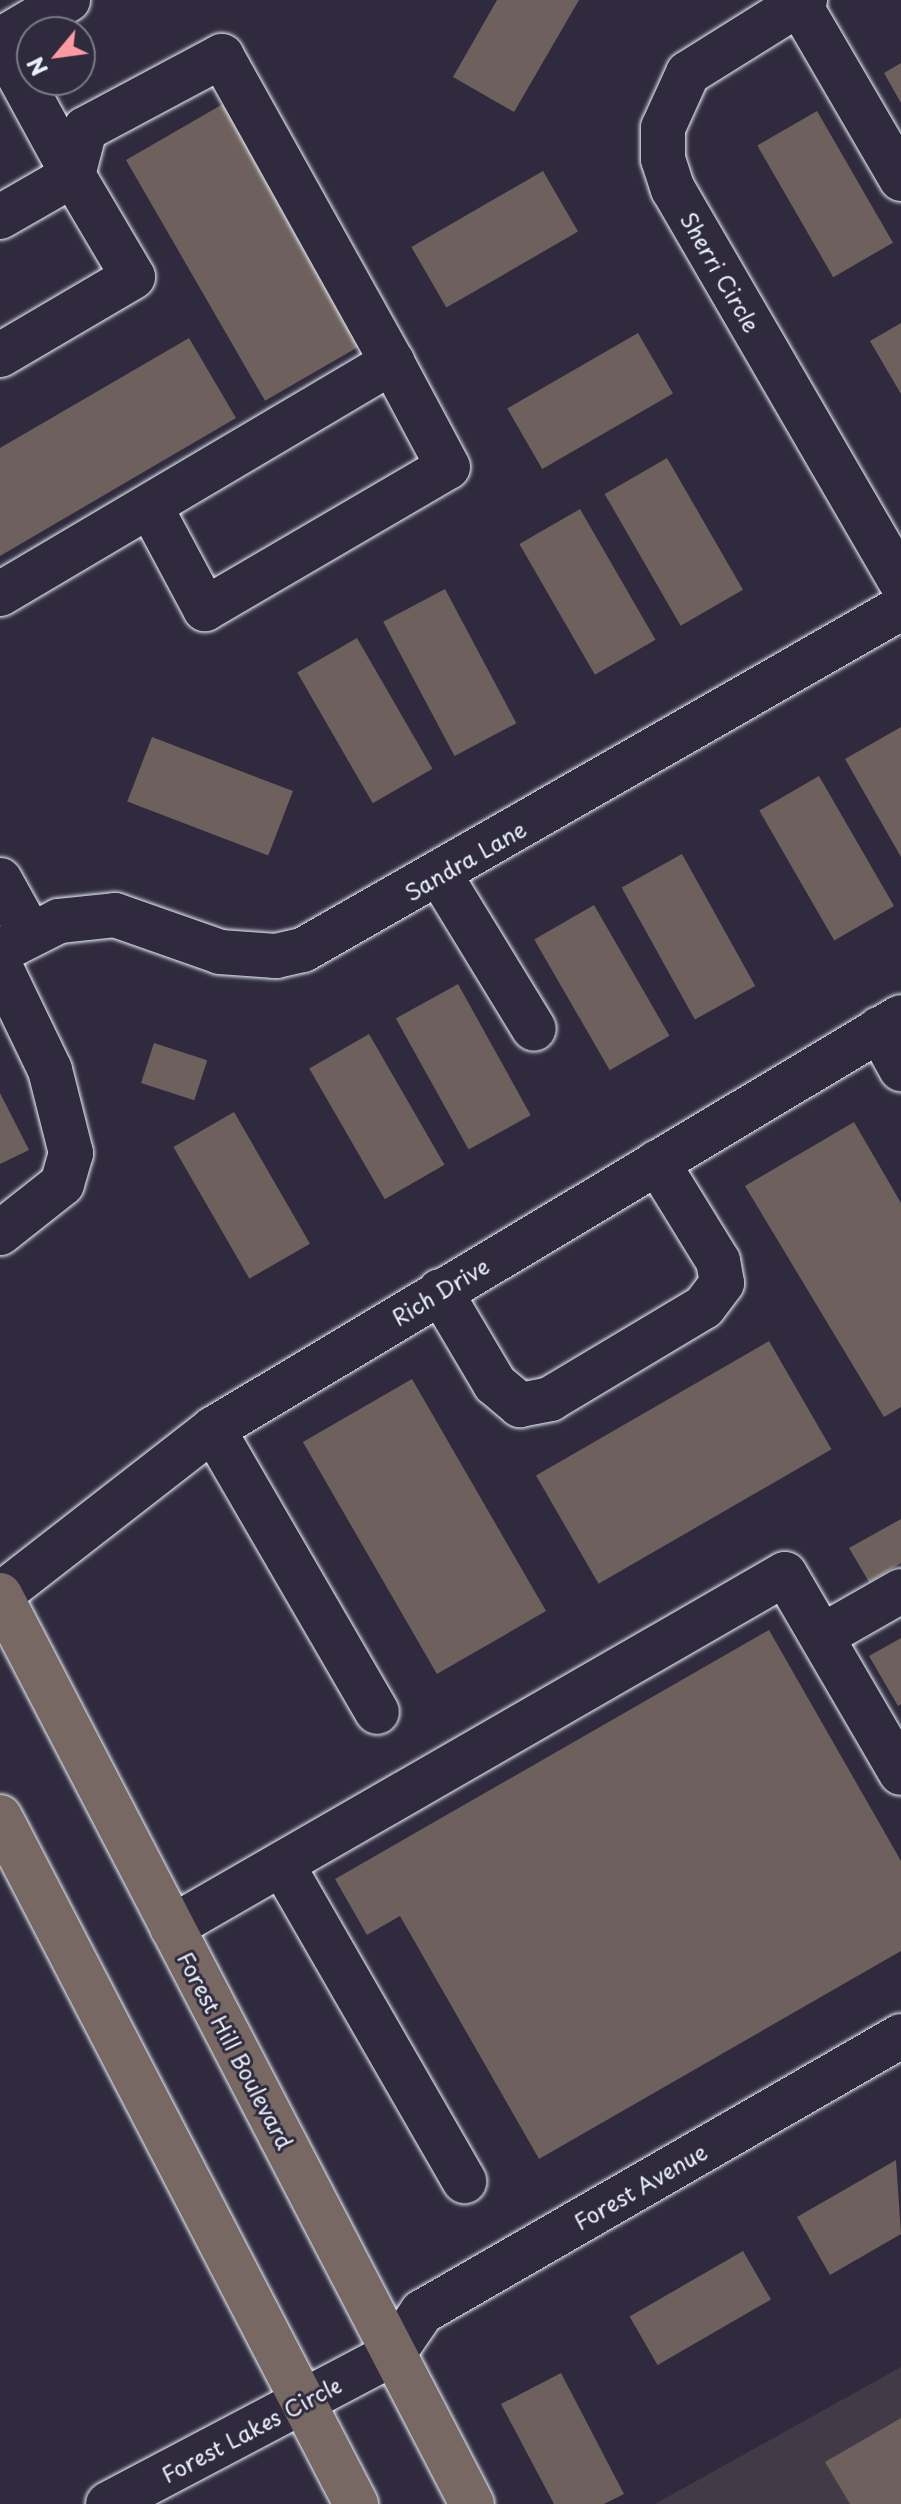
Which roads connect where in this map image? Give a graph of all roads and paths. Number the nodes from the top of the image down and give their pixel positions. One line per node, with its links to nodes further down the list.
1 (68, 0): 3 (street)
2 (801, 1): 5 (street); 10 (street, Sherri Circle)
3 (0, 40): 4 (street)
4 (73, 175): 6 (street); 7 (street); 8 (street)
5 (901, 179)
6 (0, 217)
7 (0, 355)
8 (392, 362): 9 (street); 9 (street)
9 (150, 506): 11 (street)
10 (901, 582)
11 (0, 594)
12 (901, 608): 13 (street, Sandra Lane)
13 (440, 875): 15 (street, Sandra Lane); 18 (street)
14 (0, 880): 15 (street)
15 (15, 943)
16 (0, 966): 21 (street)
17 (890, 1023): 19 (street); 20 (street, Rich Drive)
18 (534, 1029)
19 (901, 1069)
20 (657, 1162): 22 (street, Rich Drive); 22 (street)
21 (0, 1233)
22 (440, 1291): 23 (street, Rich Drive)
23 (213, 1429): 25 (street, Rich Drive); 27 (street)
24 (901, 1591): 26 (street)
25 (0, 1595): 31 (main road, Forest Hill Boulevard)
26 (822, 1636): 28 (street); 30 (street)
27 (377, 1712)
28 (895, 1747)
29 (0, 1817): 35 (main road)
30 (282, 1864): 31 (street); 33 (street)
31 (172, 1927): 34 (main road, Forest Hill Boulevard)
32 (901, 2036): 34 (street, Forest Avenue)
33 (464, 2181)
34 (394, 2353): 35 (street, Forest Lakes Circle); 38 (main road, Forest Hill Boulevard)
35 (304, 2401): 36 (street, Forest Lakes Circle); 37 (main road)
36 (108, 2504)
37 (356, 2504)
38 (472, 2504)

